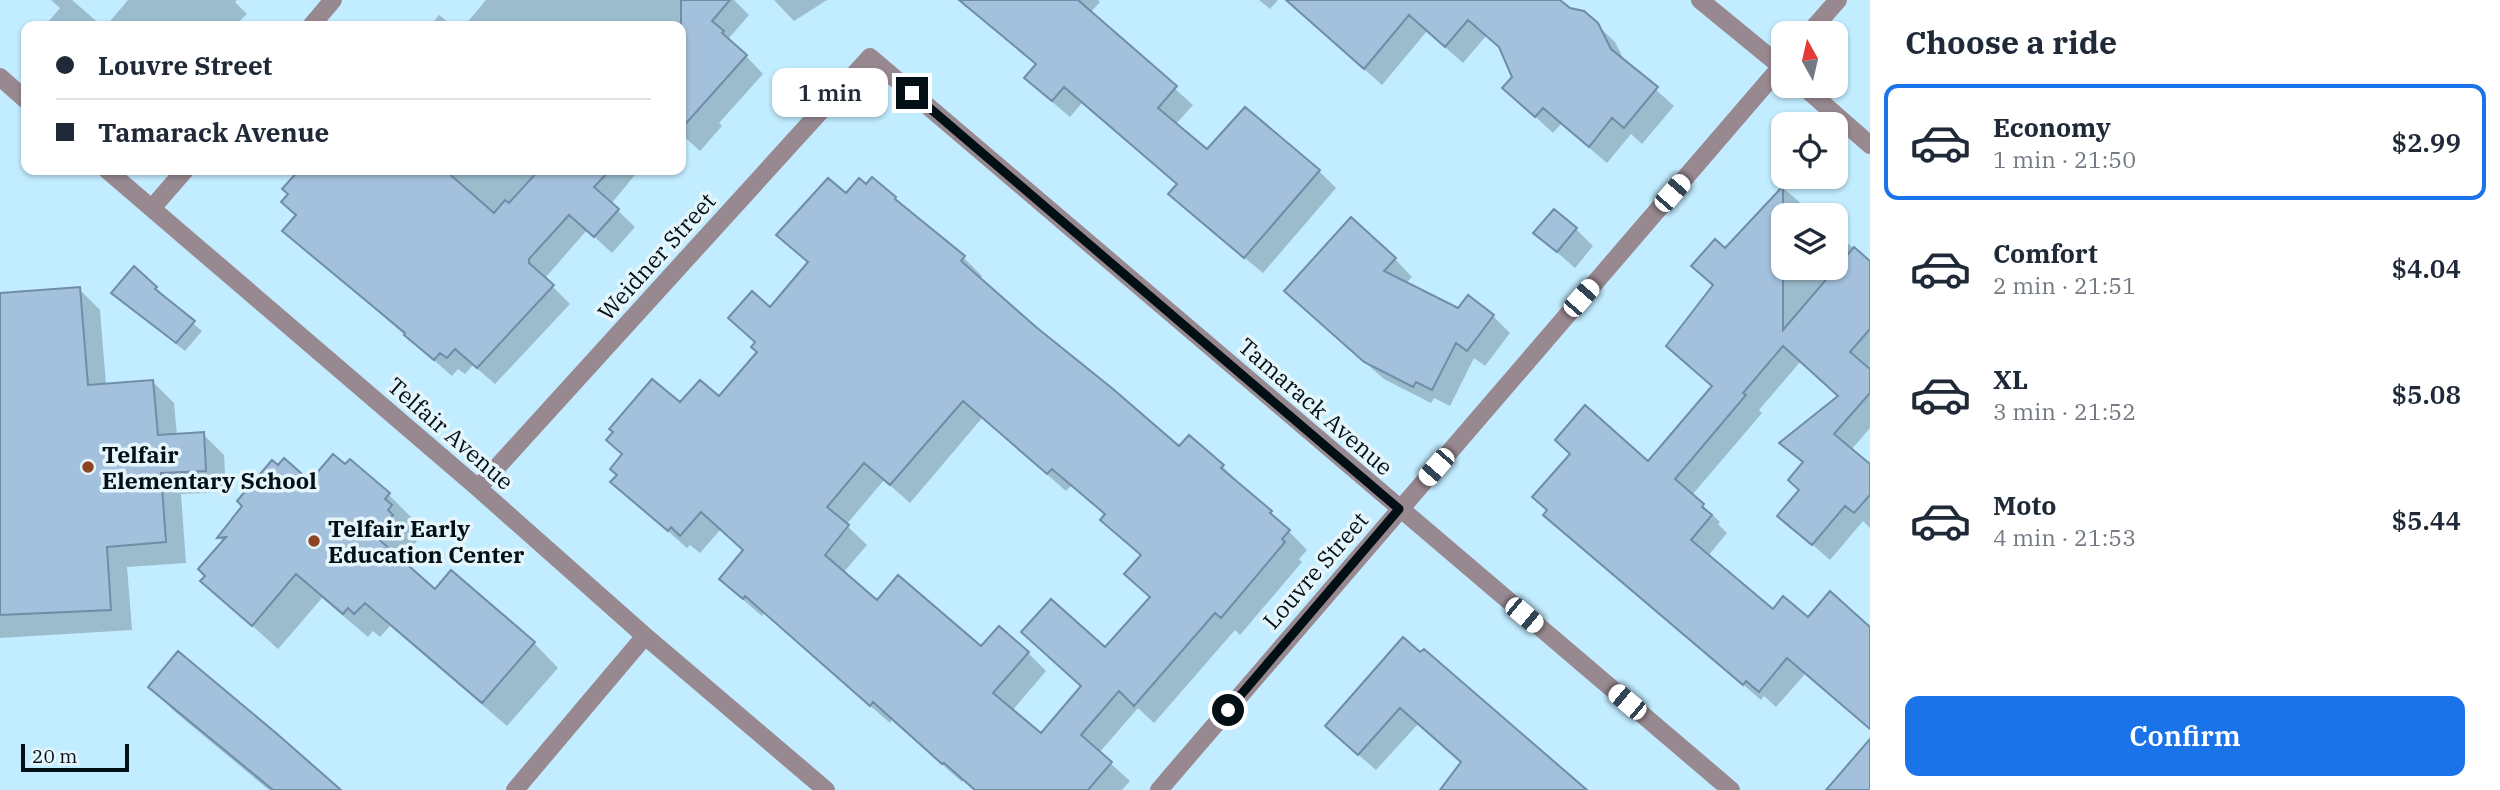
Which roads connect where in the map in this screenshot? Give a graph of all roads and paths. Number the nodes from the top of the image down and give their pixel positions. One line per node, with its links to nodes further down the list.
1 (334, 0): 4 (street)
2 (1700, 0): 6 (street)
3 (1838, 0): 5 (street)
4 (315, 21)
5 (1820, 21)
6 (1771, 56)
7 (870, 57): 16 (street, Weidner Street); 17 (street, Tamarack Avenue)
8 (0, 77): 10 (street)
9 (1771, 80): 17 (street, Louvre Street)
10 (21, 96)
11 (1817, 98): 12 (street)
12 (1870, 145)
13 (113, 175): 15 (street, Telfair Avenue)
14 (181, 175): 15 (street)
15 (152, 208): 16 (street, Telfair Avenue)
16 (478, 488): 18 (street, Telfair Avenue)
17 (1399, 509): 21 (street, Louvre Street); 22 (street, Tamarack Avenue)
18 (645, 636): 19 (street); 20 (street, Telfair Avenue)
19 (515, 790)
20 (826, 790)
21 (1159, 790)
22 (1731, 790)

